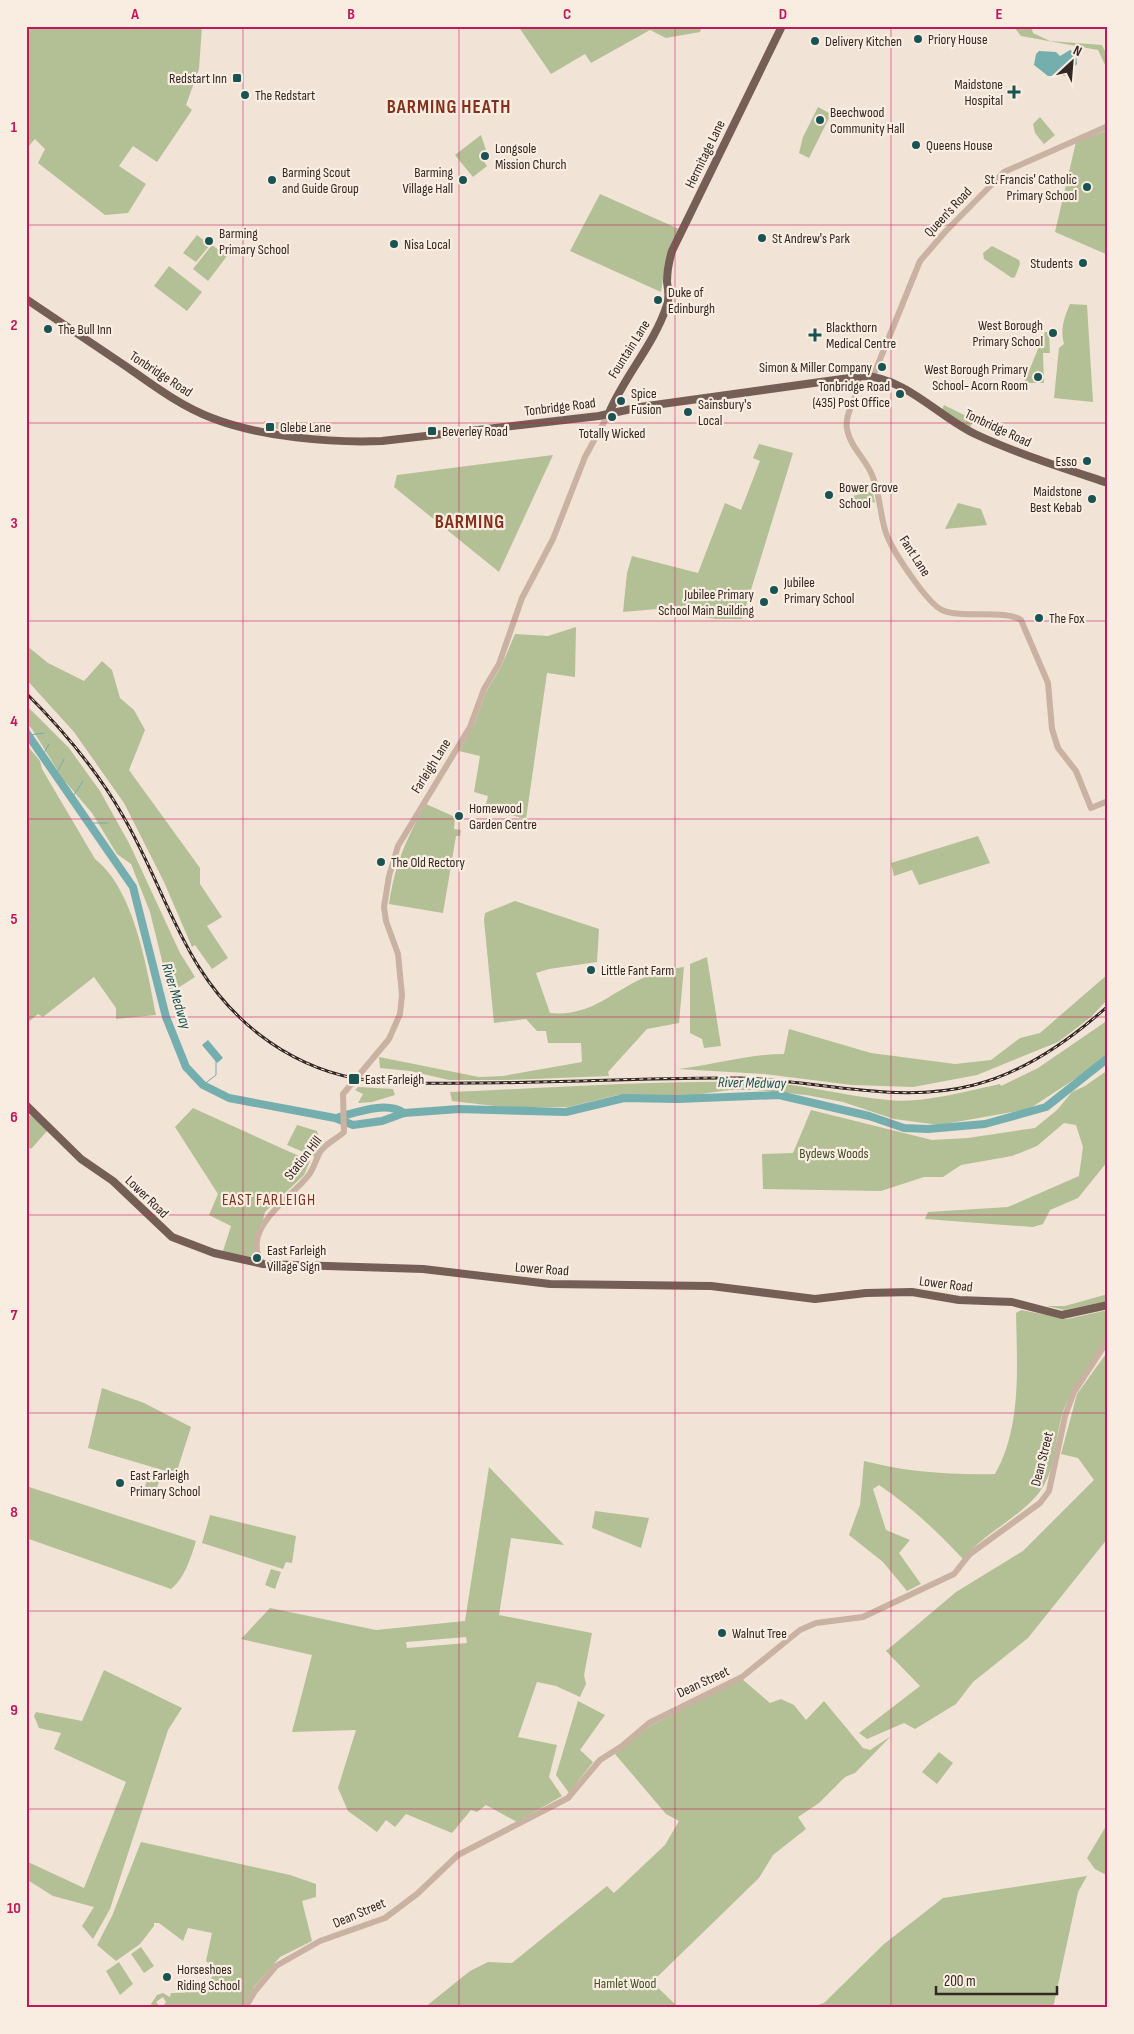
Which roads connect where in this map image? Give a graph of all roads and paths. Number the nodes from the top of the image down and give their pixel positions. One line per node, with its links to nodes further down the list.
1 (782, 26): 3 (main road, Hermitage Lane)
2 (1108, 126): 5 (street, Queen's Road)
3 (669, 298): 7 (main road, Fountain Lane)
4 (26, 299): 7 (main road, Tonbridge Road)
5 (871, 376): 6 (main road, Tonbridge Road); 8 (main road, Tonbridge Road)
6 (858, 377): 7 (main road, Tonbridge Road); 9 (street, Fant Lane)
7 (609, 413): 11 (street, Farleigh Lane)
8 (1108, 483)
9 (1108, 801)
10 (26, 1105): 13 (main road, Lower Road)
11 (342, 1134): 12 (street, Station Hill)
12 (258, 1252): 13 (street); 14 (street)
13 (249, 1261): 14 (main road, Lower Road)
14 (263, 1264): 15 (main road, Lower Road)
15 (1108, 1305)
16 (1108, 1340): 17 (street, Dean Street)
17 (245, 2008)

